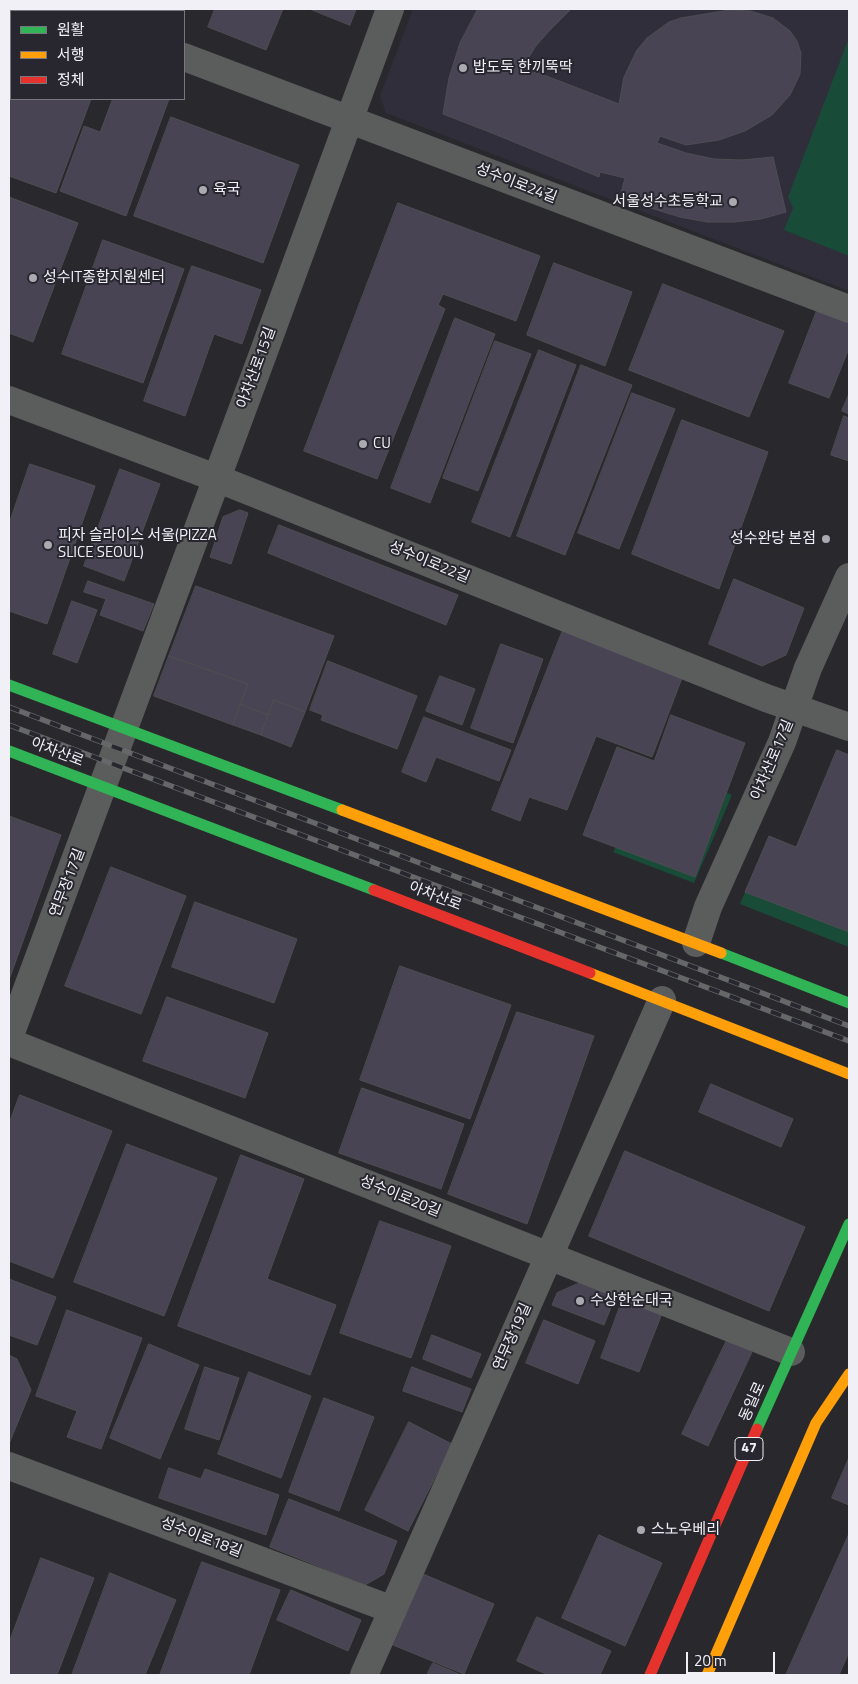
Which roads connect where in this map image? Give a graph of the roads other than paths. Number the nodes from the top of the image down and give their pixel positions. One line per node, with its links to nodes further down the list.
1 (390, 9): 3 (street, 아차산로15길)
2 (185, 57): 3 (street, 성수이로24길)
3 (348, 120): 4 (street, 성수이로24길); 6 (street, 아차산로15길)
4 (849, 309)
5 (9, 400): 6 (street, 성수이로22길)
6 (216, 478): 9 (street, 성수이로22길); 11 (street, 아차산로15길)
7 (849, 577): 9 (street, 아차산로17길)
8 (9, 685): 11 (main road)
9 (794, 708): 10 (street, 성수이로22길); 14 (street, 아차산로17길)
10 (849, 727)
11 (126, 728): 13 (street, 연무장17길); 14 (main road)
12 (9, 750): 13 (main road, 아차산로)
13 (104, 787): 15 (main road, 아차산로); 17 (street, 연무장17길)
14 (696, 943): 16 (main road)
15 (662, 1000): 19 (main road, 아차산로); 21 (street, 연무장19길)
16 (849, 1003)
17 (9, 1038)
18 (9, 1042): 21 (street, 성수이로20길)
19 (849, 1074)
20 (849, 1224): 22 (main road, 동일로 / 47)
21 (549, 1256): 22 (street, 성수이로20길); 25 (street, 연무장19길)
22 (791, 1352): 27 (main road, 동일로 / 47)
23 (849, 1374): 28 (main road)
24 (9, 1466): 25 (street, 성수이로18길)
25 (393, 1610): 26 (street, 연무장19길)
26 (364, 1675)
27 (650, 1675)
28 (707, 1675)

